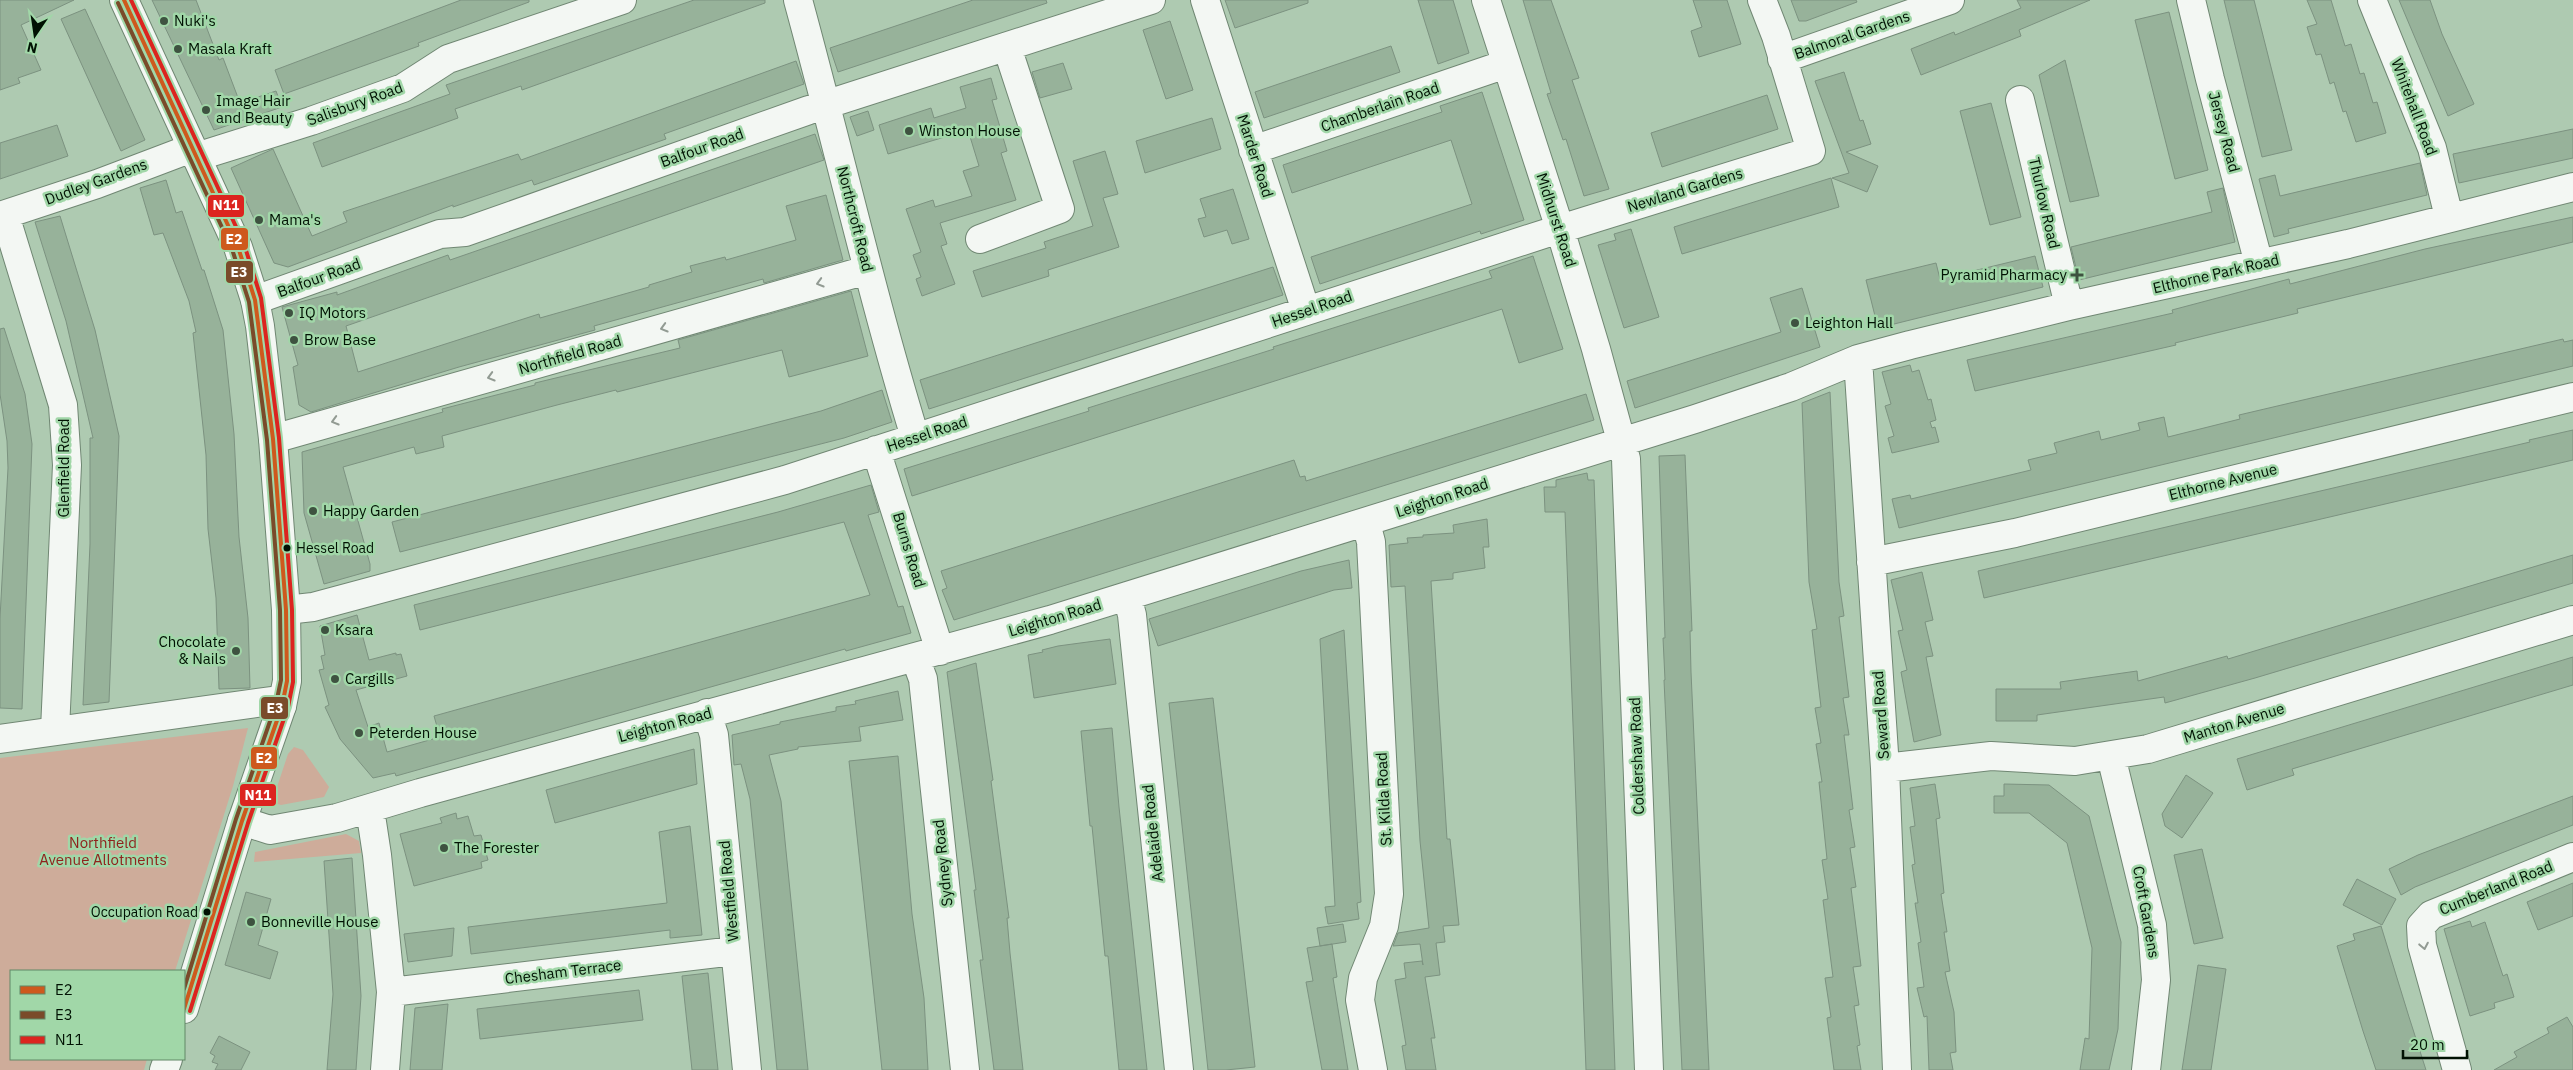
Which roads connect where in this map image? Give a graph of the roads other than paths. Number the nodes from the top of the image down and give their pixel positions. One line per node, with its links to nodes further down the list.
1 (124, 0): 17 (street)
2 (622, 0): 17 (street, Salisbury Road)
3 (798, 0): 15 (street, Northcroft Road)
4 (1151, 0): 11 (street, Balfour Road)
5 (1204, 0): 16 (street, Marder Road)
6 (1486, 0): 13 (street, Midhurst Road)
7 (1762, 0): 12 (street)
8 (1950, 0): 12 (street, Balmoral Gardens)
9 (2191, 0): 23 (street, Jersey Road)
10 (2372, 0): 20 (street, Whitehall Road)
11 (1008, 47): 15 (street, Balfour Road); 22 (street)
12 (1782, 59): 21 (street, Newland Gardens)
13 (1506, 64): 16 (street, Chamberlain Road); 21 (street, Midhurst Road)
14 (2020, 100): 26 (street, Thurlow Road)
15 (827, 105): 24 (street, Northcroft Road); 25 (street, Balfour Road)
16 (1253, 150): 27 (street, Marder Road)
17 (194, 152): 19 (street, Dudley Gardens); 25 (street)
18 (2573, 187): 20 (street, Elthorne Park Road)
19 (2, 215): 42 (street, Glenfield Road)
20 (2449, 217): 23 (street, Elthorne Park Road)
21 (1560, 229): 27 (street, Hessel Road); 32 (street, Midhurst Road)
22 (980, 239)
23 (2260, 264): 26 (street, Elthorne Park Road)
24 (867, 270): 30 (street, Northcroft Road); 31 (street, Northfield Road, one-way to 31)
25 (255, 300): 31 (street)
26 (2069, 306): 28 (street, Elthorne Park Road)
27 (1306, 311): 30 (street, Hessel Road)
28 (1858, 360): 32 (street, Leighton Road); 35 (street, Seward Road)
29 (2573, 397): 35 (street, Elthorne Avenue)
30 (915, 438): 33 (street, Hessel Road)
31 (273, 439): 37 (street)
32 (1622, 442): 34 (street, Leighton Road); 57 (street, Coldershaw Road)
33 (876, 450): 37 (street, Hessel Road); 39 (street, Burns Road)
34 (1366, 523): 36 (street, Leighton Road); 56 (street, St. Kilda Road)
35 (1871, 562): 45 (street, Seward Road)
36 (1127, 596): 39 (street, Leighton Road); 55 (street, Adelaide Road)
37 (286, 610): 40 (street)
38 (2573, 620): 44 (street, Manton Avenue)
39 (927, 654): 41 (street, Leighton Road); 54 (street, Sydney Road)
40 (282, 706): 42 (street); 47 (street)
41 (707, 713): 46 (street, Leighton Road); 49 (street, Westfield Road)
42 (56, 730): 43 (street)
43 (0, 739)
44 (2111, 756): 45 (street, Manton Avenue); 59 (street, Croft Gardens)
45 (1885, 768): 58 (street, Seward Road)
46 (370, 809): 47 (street, Leighton Road); 50 (street)
47 (242, 821): 51 (street)
48 (2573, 857): 60 (street, Cumberland Road, one-way to 60)
49 (734, 951): 50 (street, Chesham Terrace); 53 (street, Westfield Road)
50 (391, 992): 52 (street)
51 (185, 1005)
52 (385, 1070)
53 (747, 1070)
54 (965, 1070)
55 (1179, 1070)
56 (1373, 1070)
57 (1648, 1070)
58 (1898, 1070)
59 (2146, 1070)
60 (2457, 1070)

